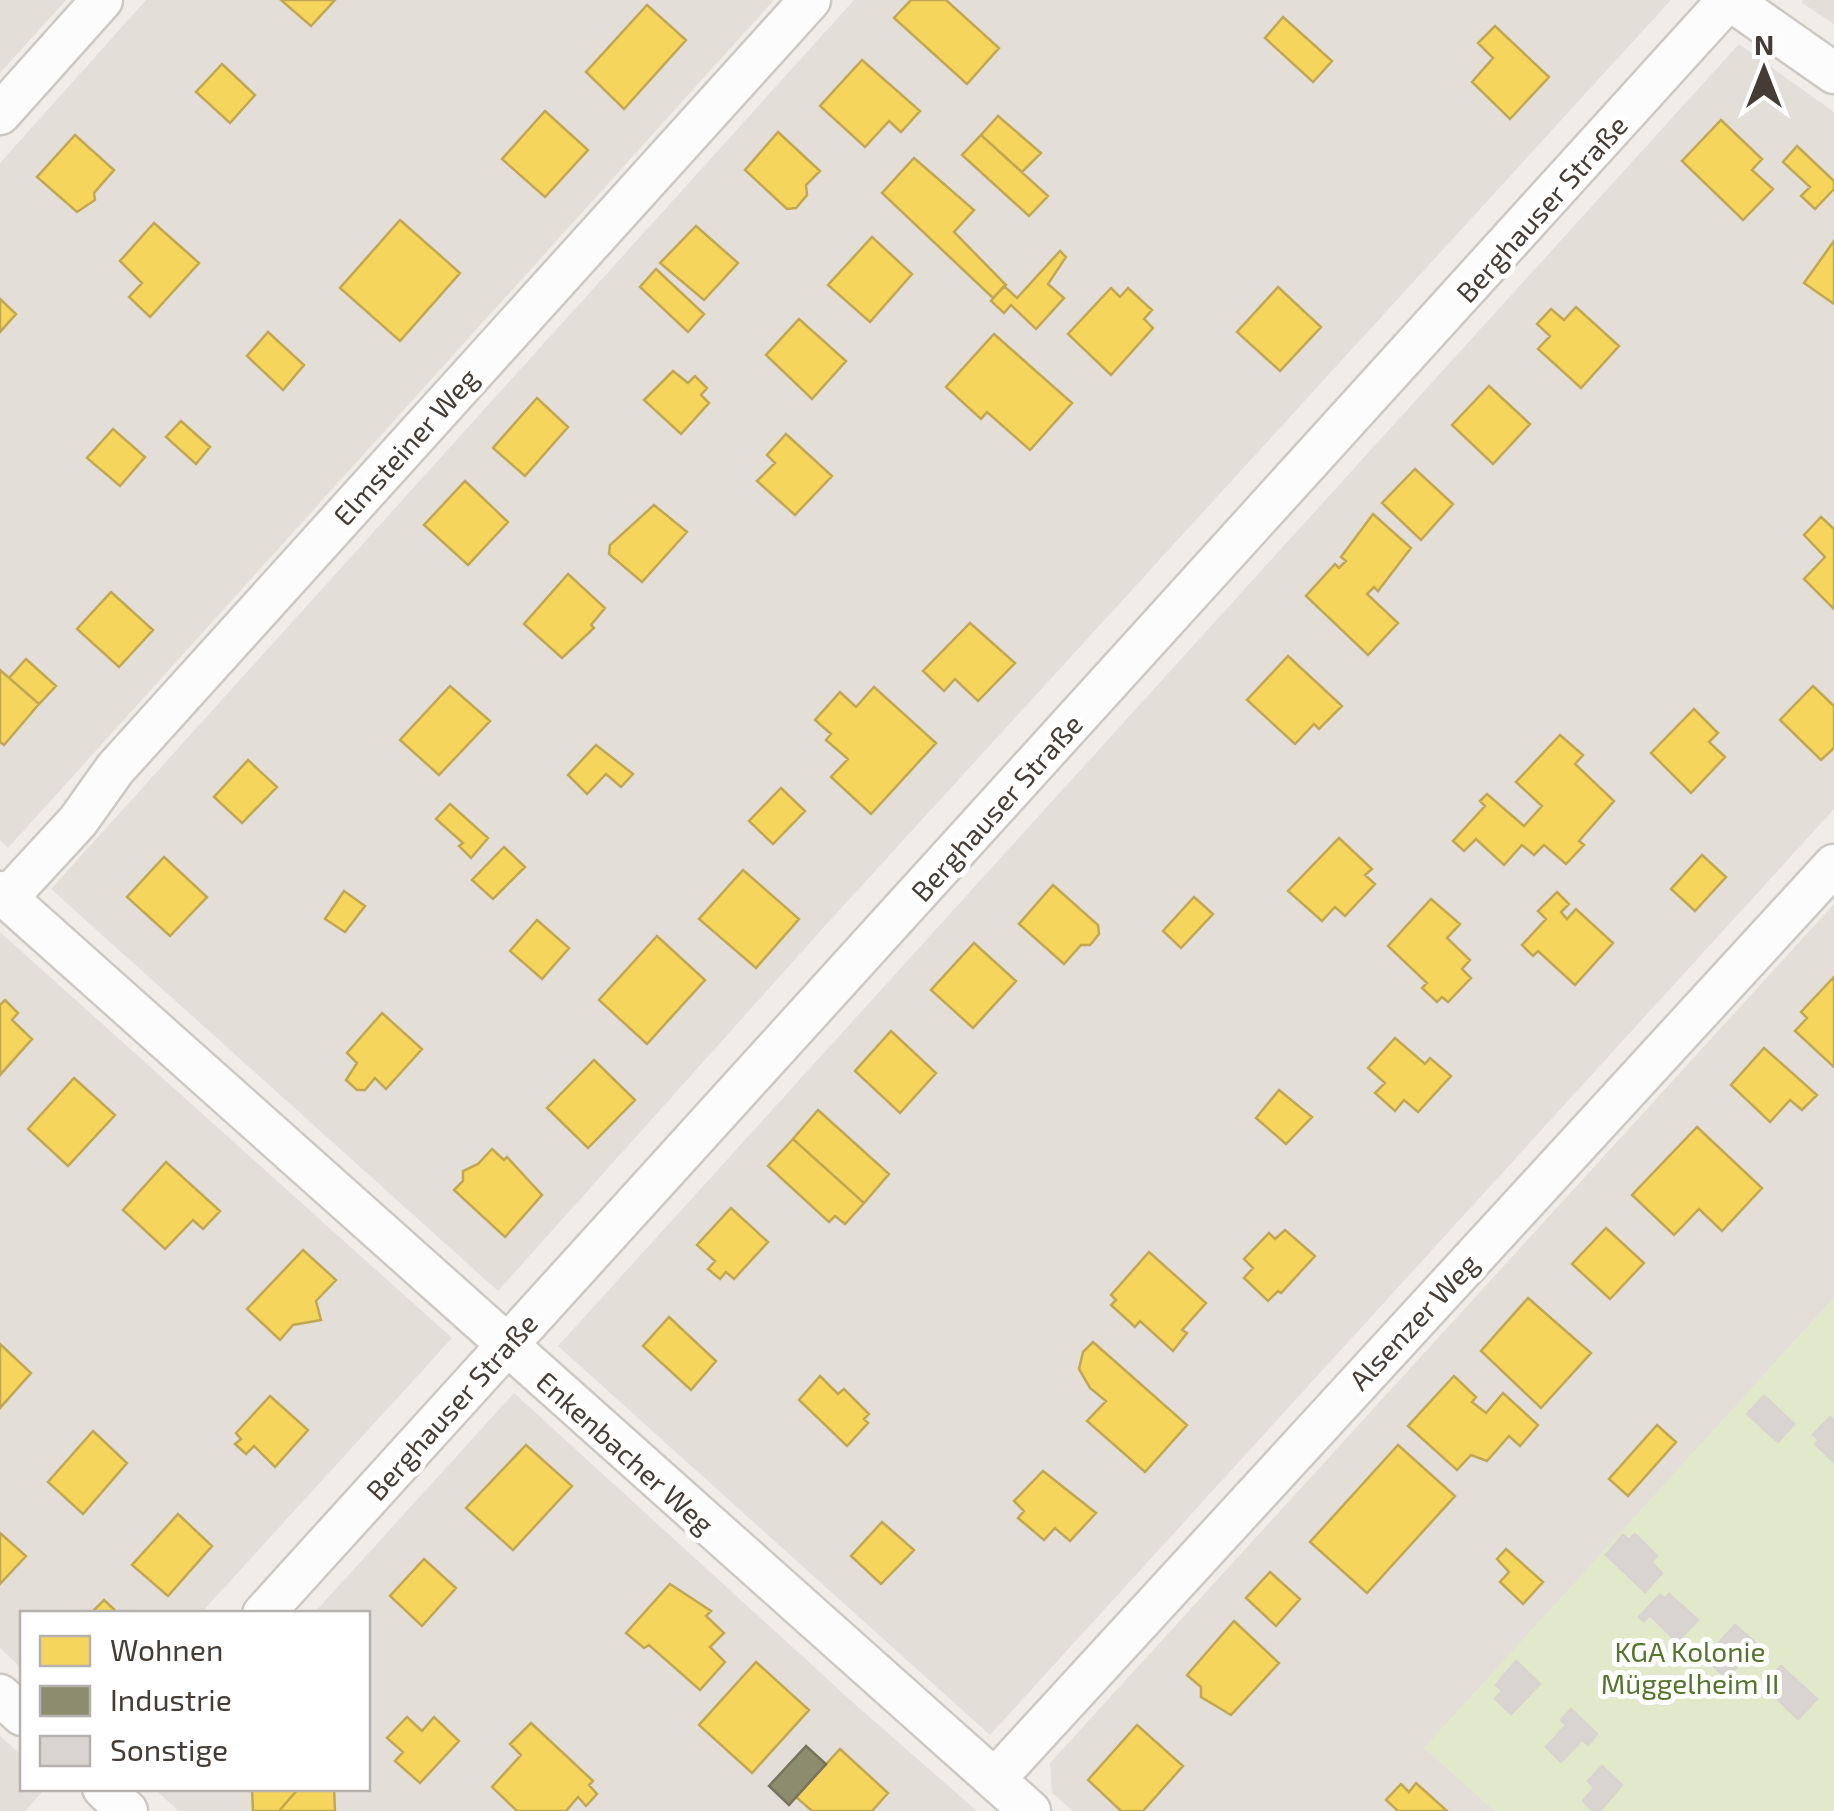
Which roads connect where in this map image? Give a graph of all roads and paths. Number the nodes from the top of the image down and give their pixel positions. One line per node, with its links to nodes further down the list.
1 (102, 0): 5 (street)
2 (810, 0): 7 (street, Elmsteiner Weg)
3 (1729, 0): 4 (street); 8 (street, Berghauser Straße)
4 (1834, 73)
5 (0, 114)
6 (1834, 865): 12 (street, Alsenzer Weg)
7 (4, 895): 8 (street, Enkenbacher Weg)
8 (507, 1347): 9 (street, Berghauser Straße); 12 (street, Enkenbacher Weg)
9 (265, 1611)
10 (0, 1695): 11 (street)
11 (20, 1713)
12 (995, 1779): 17 (street, Enkenbacher Weg)
13 (99, 1791): 15 (street)
14 (105, 1791): 16 (street)
15 (82, 1811)
16 (127, 1811)
17 (1030, 1811)

